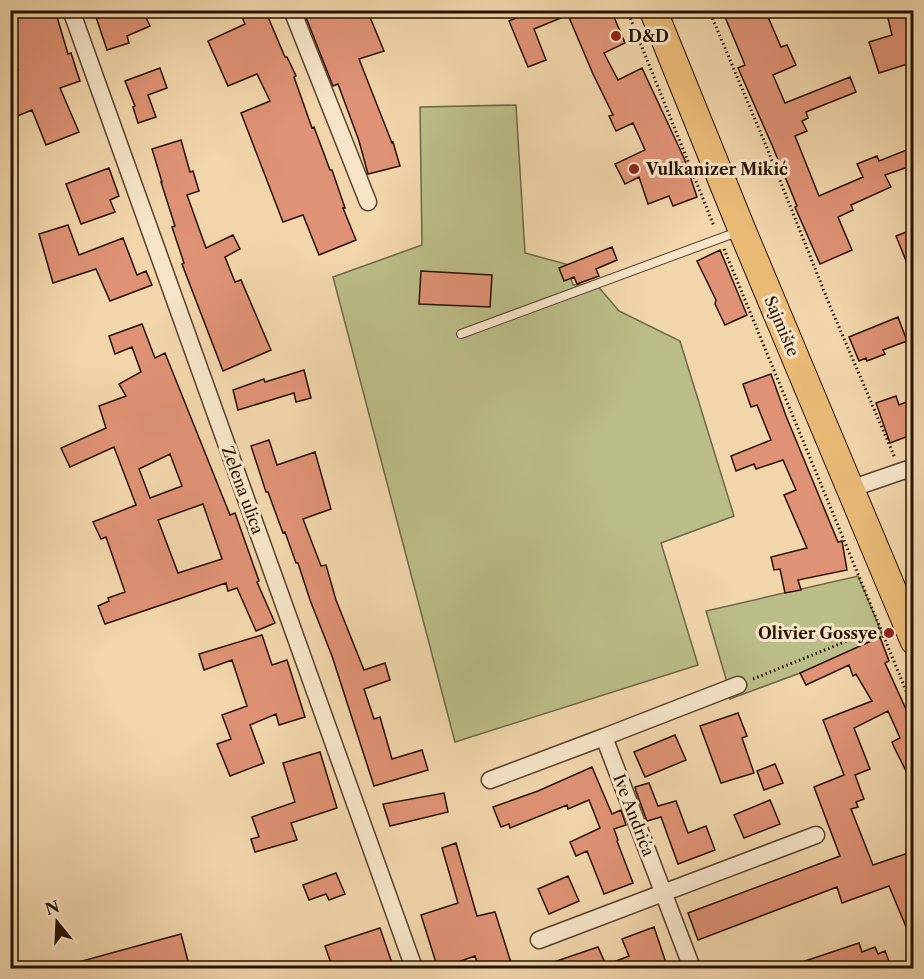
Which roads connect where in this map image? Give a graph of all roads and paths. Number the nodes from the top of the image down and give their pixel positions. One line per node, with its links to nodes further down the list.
1 (72, 10): 21 (street, Zelena ulica)
2 (292, 10): 6 (street)
3 (627, 10): 7 (path)
4 (653, 10): 7 (main road, Sajmište)
5 (709, 10): 9 (path)
6 (368, 202)
7 (731, 235): 8 (lane); 10 (main road, Sajmište); 12 (path)
8 (461, 334)
9 (908, 469): 10 (street); 11 (path)
10 (850, 489): 13 (main road, Sajmište)
11 (914, 500)
12 (879, 628): 14 (path); 15 (path)
13 (914, 641)
14 (738, 685): 16 (street)
15 (914, 711)
16 (604, 737): 17 (street); 19 (street, Ive Andrića)
17 (490, 780)
18 (816, 835): 19 (street)
19 (663, 893): 20 (street); 22 (street, Ive Andrića)
20 (539, 940)
21 (414, 969)
22 (692, 969)

